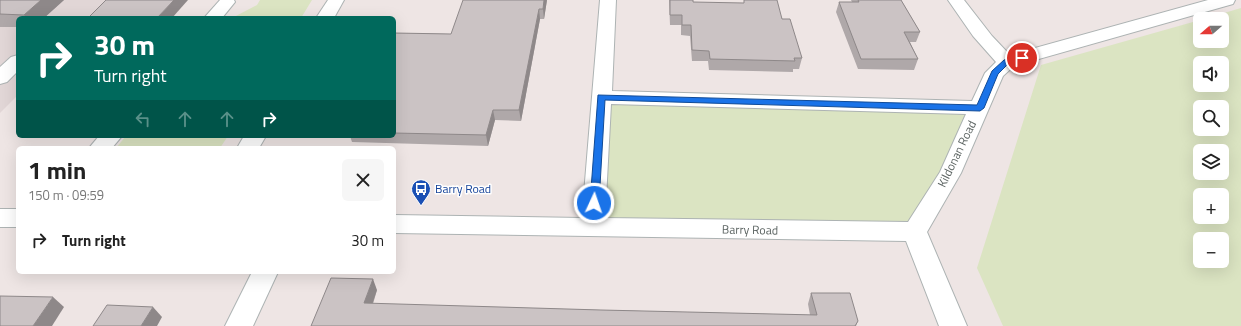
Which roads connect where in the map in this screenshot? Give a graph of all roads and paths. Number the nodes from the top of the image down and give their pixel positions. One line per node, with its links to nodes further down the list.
1 (336, 0): 7 (street)
2 (608, 0): 11 (street)
3 (956, 0): 8 (street)
4 (1225, 0): 8 (street)
5 (226, 2): 6 (street)
6 (215, 16)
7 (326, 16)
8 (1007, 62): 12 (street, Kildonan Road)
9 (16, 63): 10 (street)
10 (0, 78)
11 (601, 97): 12 (street); 18 (street)
12 (980, 108): 19 (street, Kildonan Road)
13 (109, 138): 14 (street)
14 (102, 146)
15 (0, 218): 16 (street)
16 (16, 218)
17 (396, 224): 18 (street, Barry Road)
18 (593, 227): 19 (street, Barry Road)
19 (915, 232): 22 (street)
20 (264, 274): 21 (street)
21 (239, 326)
22 (953, 326)

